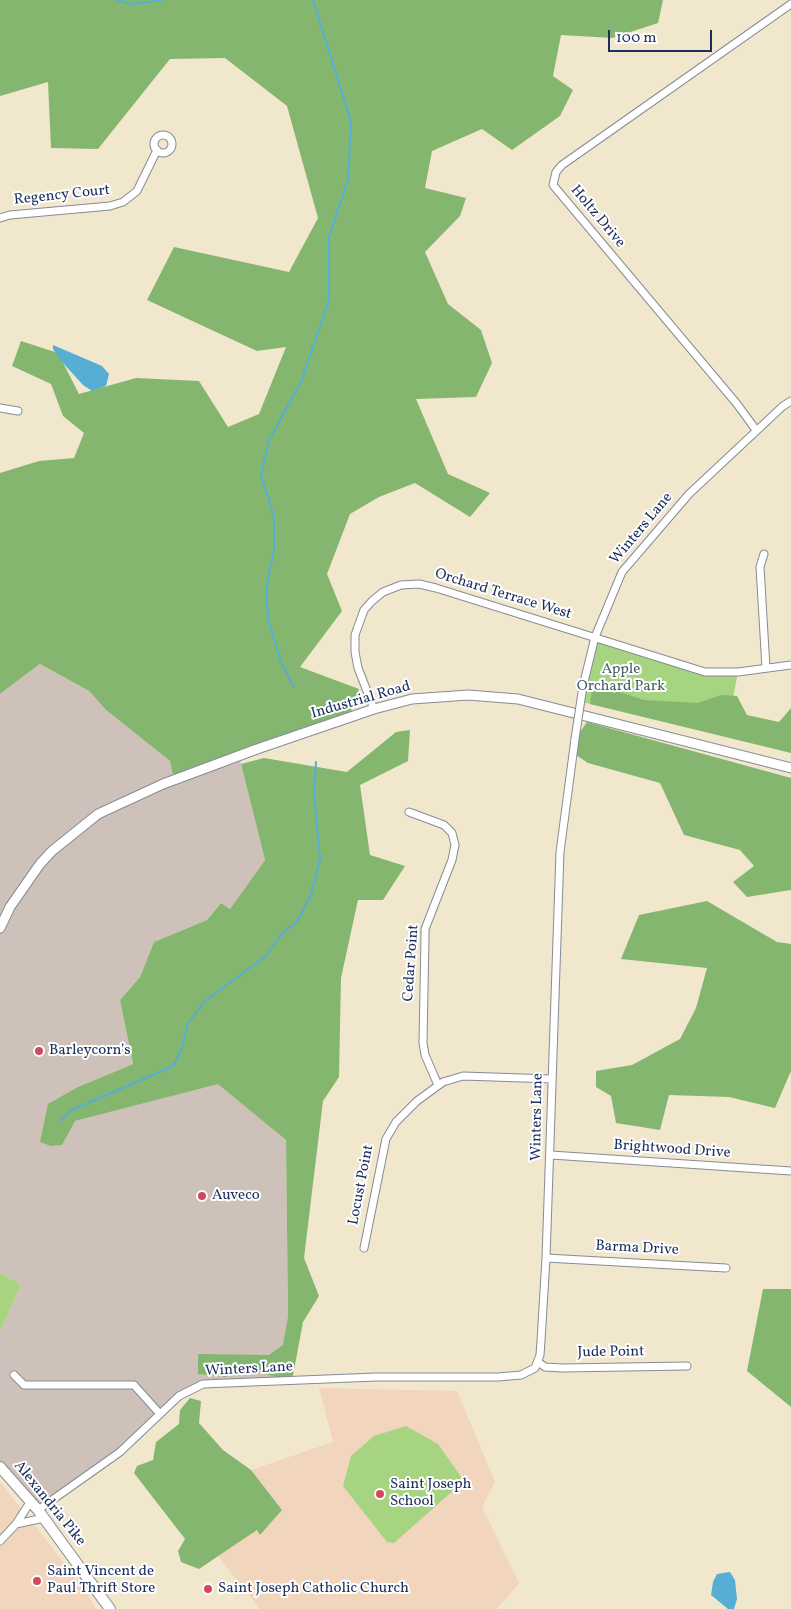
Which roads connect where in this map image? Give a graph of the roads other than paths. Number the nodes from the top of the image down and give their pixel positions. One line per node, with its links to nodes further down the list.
1 (791, 4): 7 (street, Holtz Drive)
2 (157, 150): 3 (street, Regency Court)
3 (0, 218)
4 (791, 401): 7 (street, Winters Lane)
5 (0, 408): 6 (street)
6 (18, 411)
7 (756, 430): 9 (street, Winters Lane)
8 (764, 554): 11 (street)
9 (595, 638): 11 (street, Orchard Terrace West); 12 (street, Orchard Terrace West); 16 (street, Winters Lane, bridge)
10 (791, 665): 11 (street, Orchard Terrace West)
11 (766, 668)
12 (374, 709): 13 (main road, Industrial Road); 15 (main road, Industrial Road)
13 (791, 768)
14 (409, 812): 17 (street, Cedar Point)
15 (0, 928)
16 (552, 1079): 17 (street, Locust Point); 18 (street, Winters Lane)
17 (438, 1086): 20 (street, Locust Point)
18 (551, 1155): 19 (street, Brightwood Drive); 21 (street, Winters Lane)
19 (791, 1171)
20 (364, 1248)
21 (546, 1258): 22 (street, Barma Drive); 23 (street, Winters Lane)
22 (726, 1268)
23 (538, 1362): 24 (street, Jude Point); 26 (street, Winters Lane)
24 (687, 1366)
25 (14, 1375): 26 (street)
26 (160, 1414): 29 (street, Winters Lane)
27 (0, 1467): 28 (highway, Alexandria Pike)
28 (30, 1501): 29 (highway, Alexandria Pike); 30 (street)
29 (41, 1514): 30 (street); 32 (highway, Alexandria Pike)
30 (16, 1524): 31 (street)
31 (0, 1541)
32 (110, 1609)

